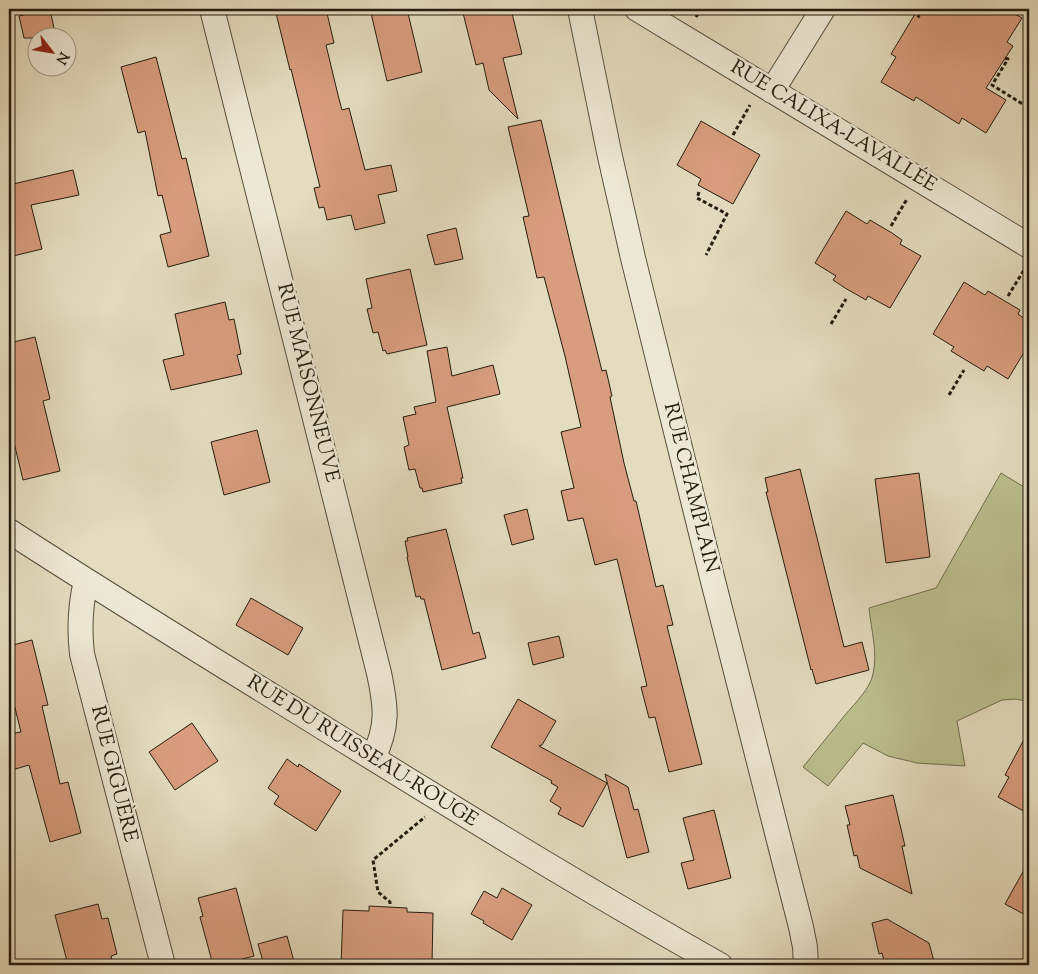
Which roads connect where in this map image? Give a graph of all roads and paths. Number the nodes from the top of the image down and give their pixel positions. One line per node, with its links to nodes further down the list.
1 (212, 9): 21 (street, RUE MAISONNEUVE)
2 (580, 9): 26 (street, RUE CHAMPLAIN)
3 (637, 9): 8 (street, RUE CALIXA-LAVALLÉE)
4 (823, 9): 8 (street)
5 (906, 9): 6 (path)
6 (920, 17)
7 (1005, 58): 9 (path)
8 (767, 88): 10 (path); 13 (street, RUE CALIXA-LAVALLÉE)
9 (1029, 108)
10 (733, 135)
11 (699, 192): 12 (path)
12 (706, 255)
13 (1027, 257): 14 (path)
14 (1008, 296)
15 (846, 299): 16 (path)
16 (831, 324)
17 (964, 370): 18 (path)
18 (949, 395)
19 (9, 531): 20 (street, RUE DU RUISSEAU-ROUGE)
20 (86, 581): 21 (street, RUE DU RUISSEAU-ROUGE); 24 (street, RUE GIGUÈRE)
21 (374, 758): 22 (street, RUE DU RUISSEAU-ROUGE)
22 (437, 798): 23 (path); 25 (street, RUE DU RUISSEAU-ROUGE)
23 (390, 904)
24 (162, 965)
25 (720, 965)
26 (806, 965)

